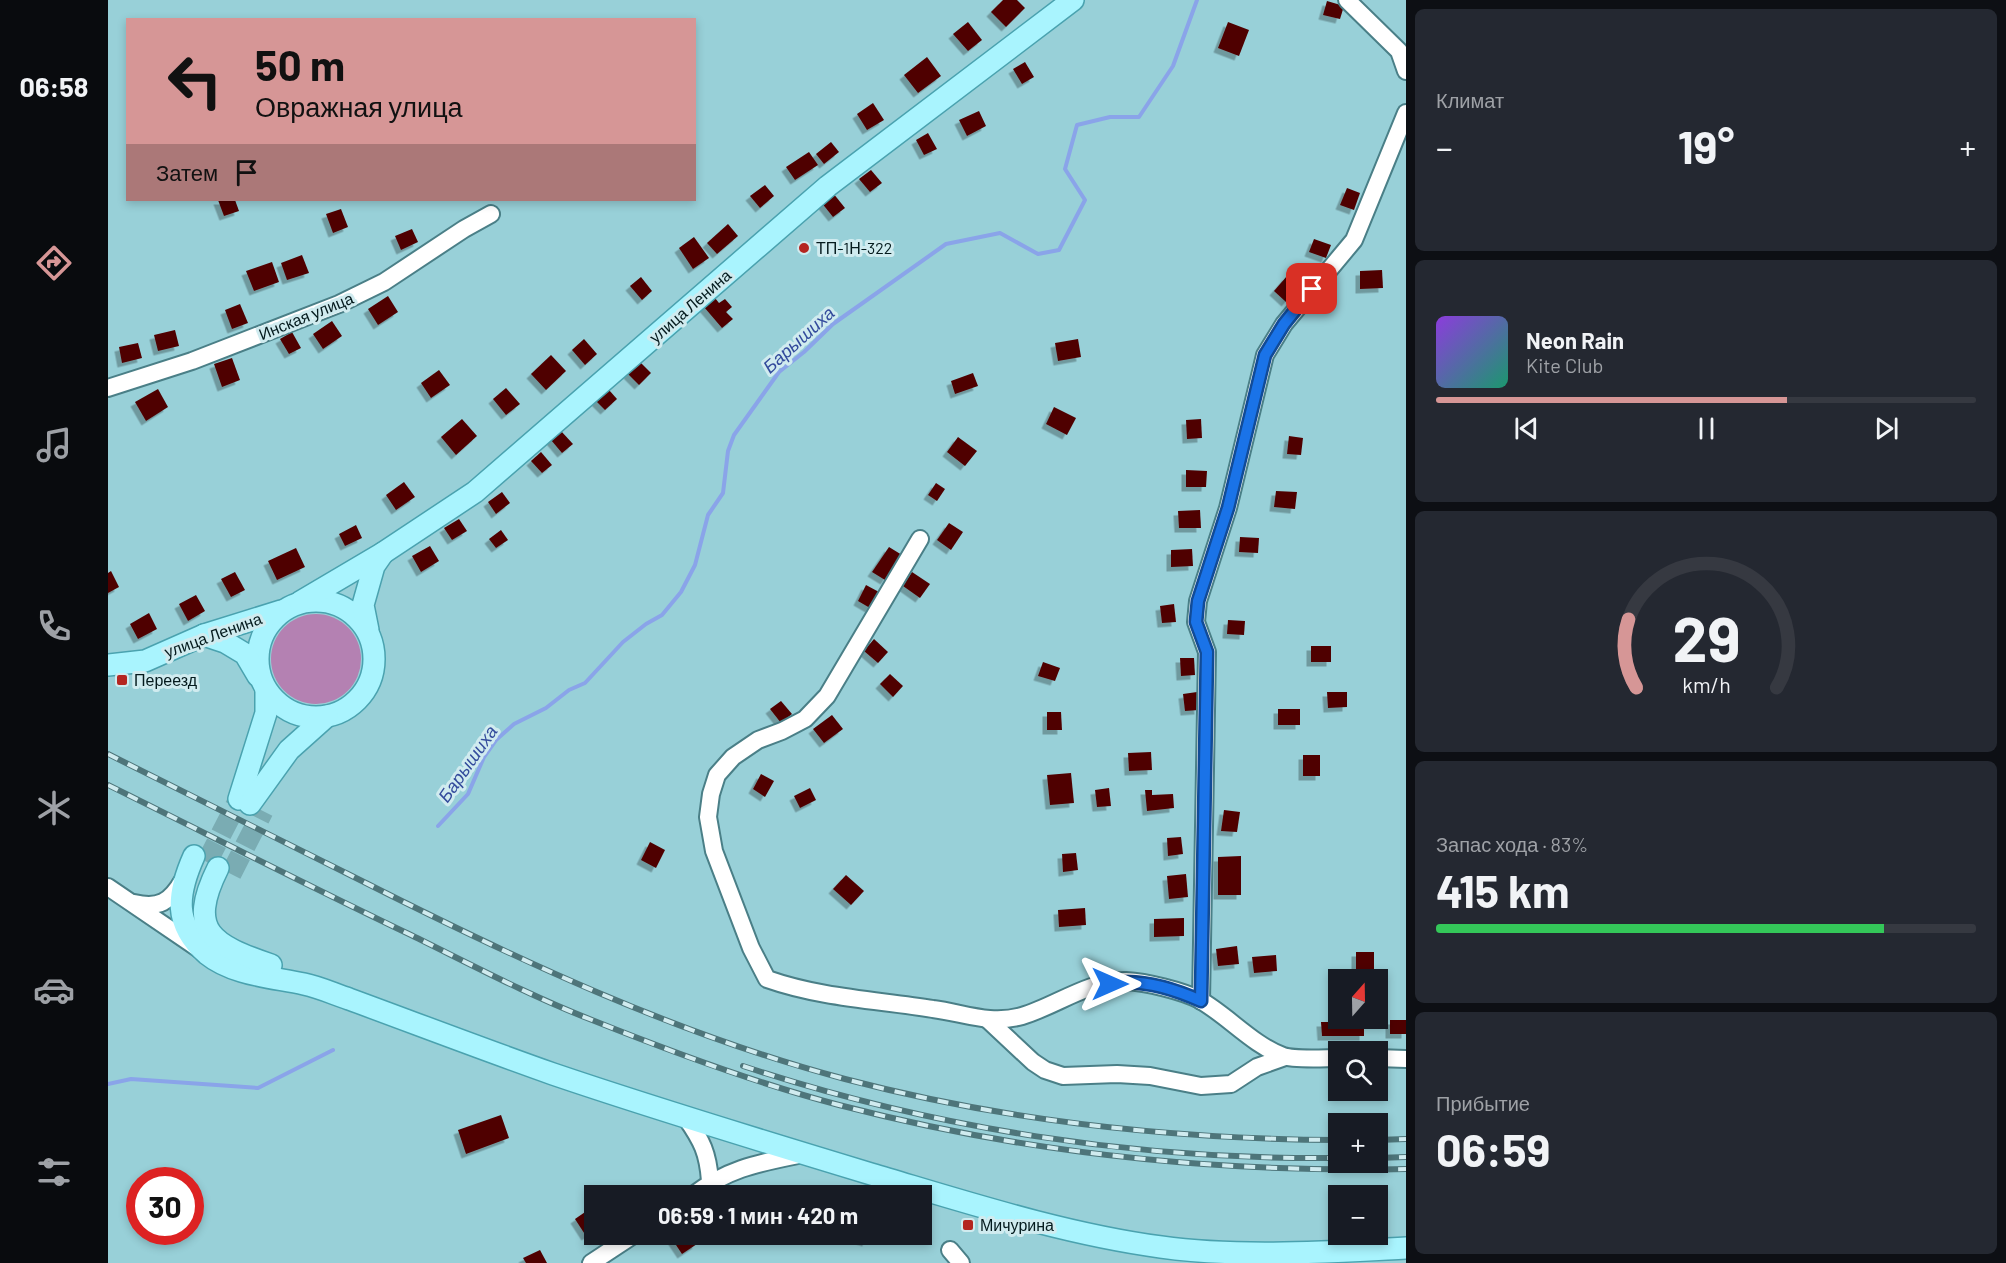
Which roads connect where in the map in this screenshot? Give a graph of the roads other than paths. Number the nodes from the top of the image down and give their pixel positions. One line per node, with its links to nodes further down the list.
1 (1073, 0): 8 (main road, улица Ленина)
2 (1347, 0): 3 (street)
3 (1406, 71)
4 (1406, 112): 20 (street)
5 (491, 214): 6 (street, Инская улица)
6 (108, 388)
7 (920, 539): 21 (street)
8 (383, 553): 9 (main road, улица Ленина); 10 (main road)
9 (291, 606): 10 (main road); 11 (main road, улица Ленина); 13 (main road)
10 (369, 633): 14 (main road)
11 (204, 635): 12 (main road, улица Ленина); 13 (main road)
12 (108, 665)
13 (263, 686): 14 (main road); 14 (main road)
14 (327, 716)
15 (185, 878): 17 (street); 18 (main road); 19 (main road)
16 (108, 887): 17 (street)
17 (133, 903): 18 (street)
18 (208, 955): 19 (main road)
19 (287, 977): 26 (main road)
20 (1201, 1001): 21 (street); 22 (street)
21 (988, 1020): 22 (street)
22 (1285, 1057): 23 (street)
23 (1328, 1058)
24 (1388, 1058): 25 (street)
25 (1406, 1059)
26 (686, 1118): 27 (main road); 28 (street)
27 (803, 1154): 28 (street); 31 (main road)
28 (710, 1181): 29 (street)
29 (705, 1185)
30 (618, 1245): 33 (street)
31 (1406, 1248)
32 (950, 1250): 34 (street)
33 (591, 1263)
34 (961, 1263)

